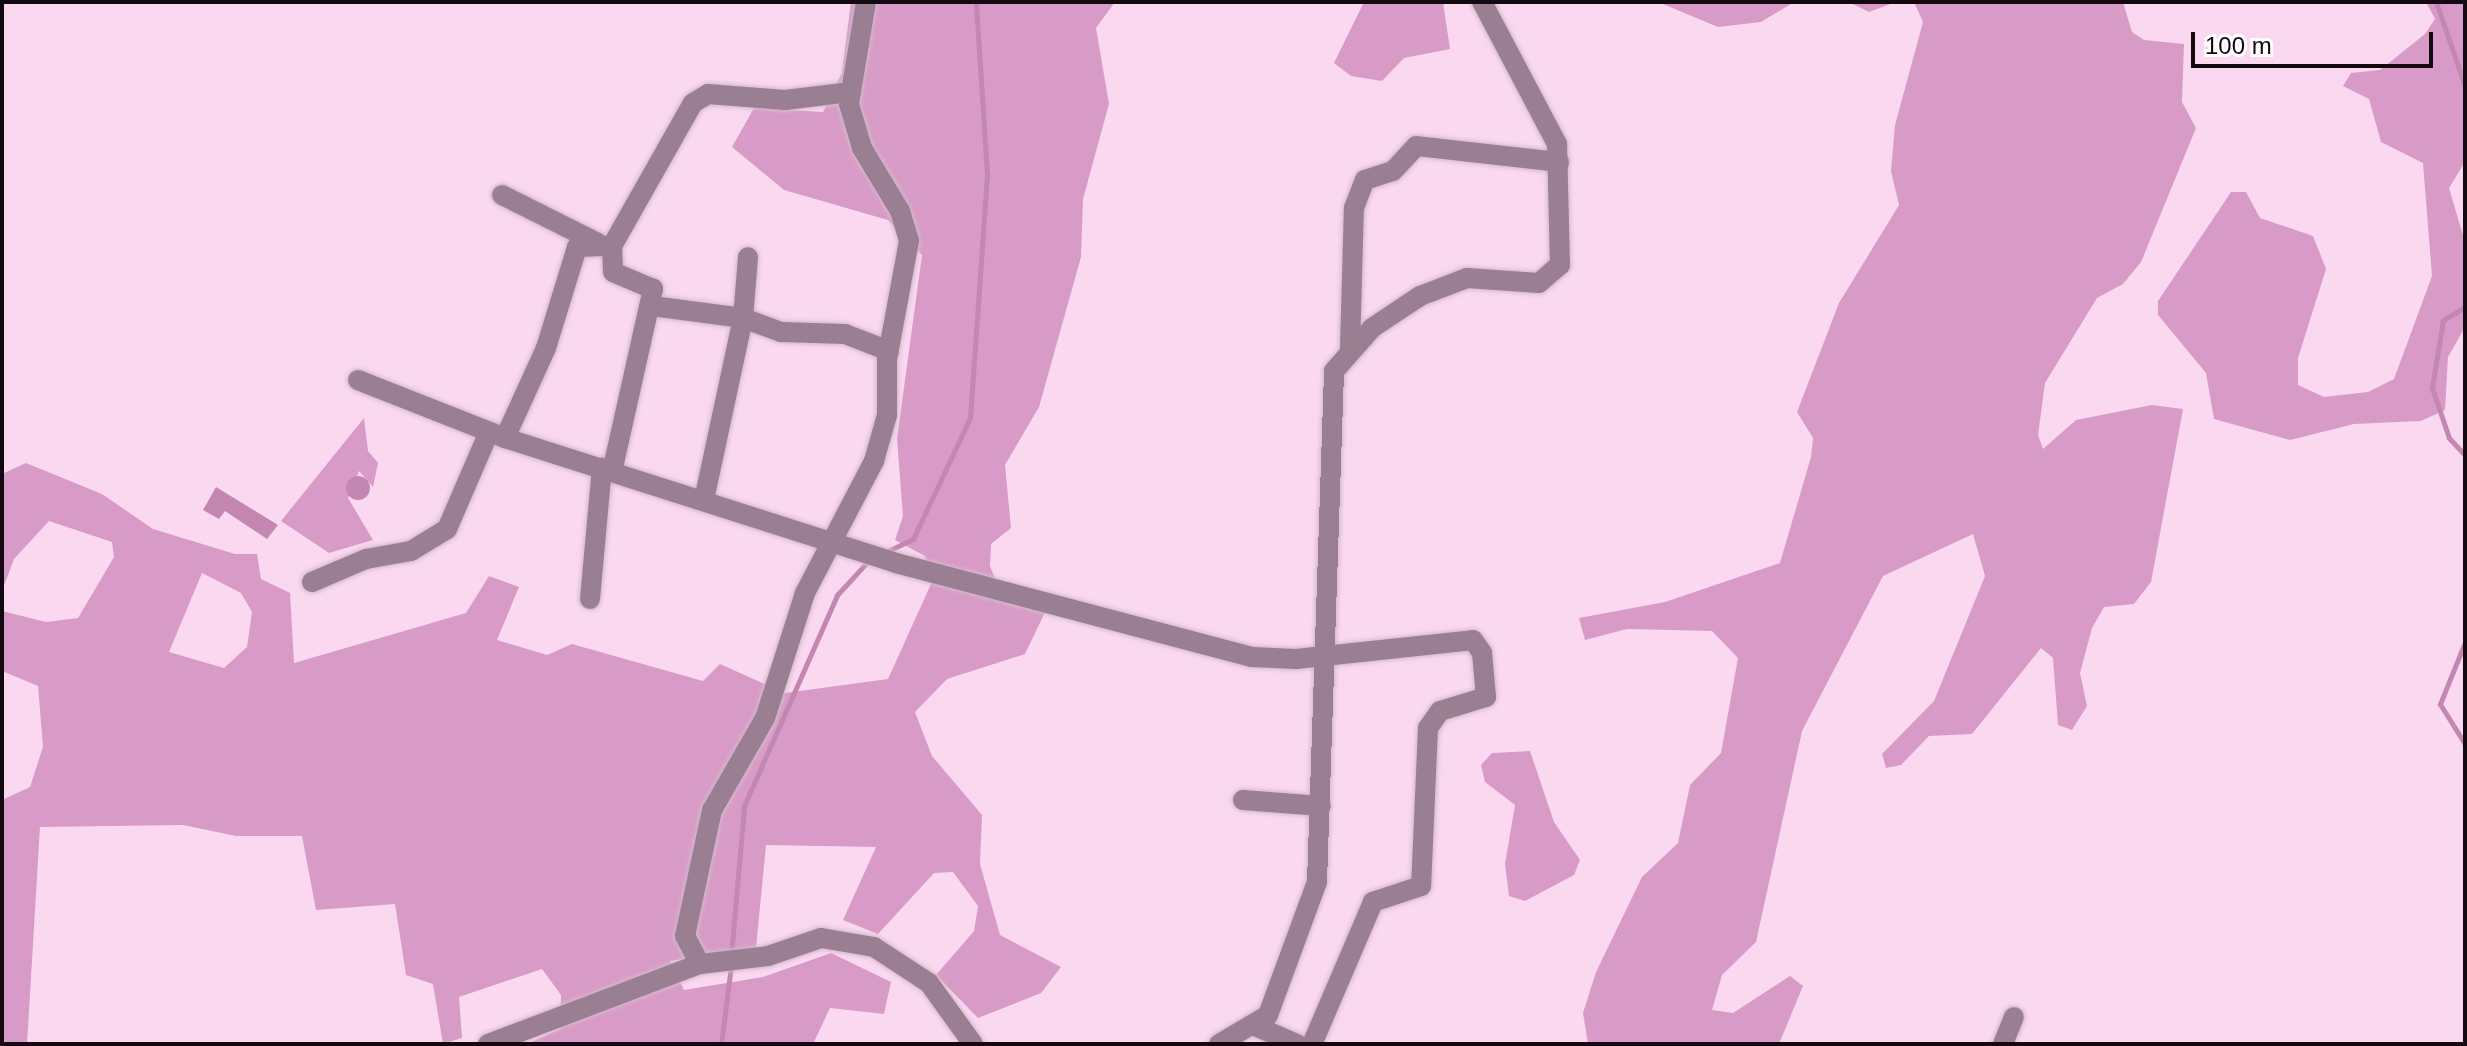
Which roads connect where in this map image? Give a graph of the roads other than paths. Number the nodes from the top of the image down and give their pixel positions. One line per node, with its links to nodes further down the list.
1 (866, 2): 3 (street)
2 (1482, 2): 4 (street)
3 (850, 92): 6 (street); 11 (street)
4 (1559, 162): 10 (street); 10 (street)
5 (502, 195): 6 (street)
6 (605, 244): 8 (street); 13 (street)
7 (748, 257): 9 (street)
8 (652, 306): 9 (street); 14 (street)
9 (743, 318): 11 (street); 15 (street)
10 (1350, 348): 19 (street)
11 (889, 351): 16 (street)
12 (358, 380): 13 (street)
13 (497, 435): 14 (street); 17 (street)
14 (607, 470): 15 (street); 18 (street)
15 (704, 500): 16 (street)
16 (829, 540): 19 (street); 22 (street)
17 (312, 582)
18 (590, 599)
19 (1323, 655): 21 (street); 29 (street)
20 (1243, 800): 21 (street)
21 (1321, 806): 24 (street)
22 (700, 964): 25 (street); 26 (street)
23 (2014, 1017): 30 (street)
24 (1255, 1026): 27 (street); 28 (street)
25 (972, 1043)
26 (488, 1044)
27 (1219, 1044)
28 (1297, 1044)
29 (1312, 1044)
30 (2003, 1044)

